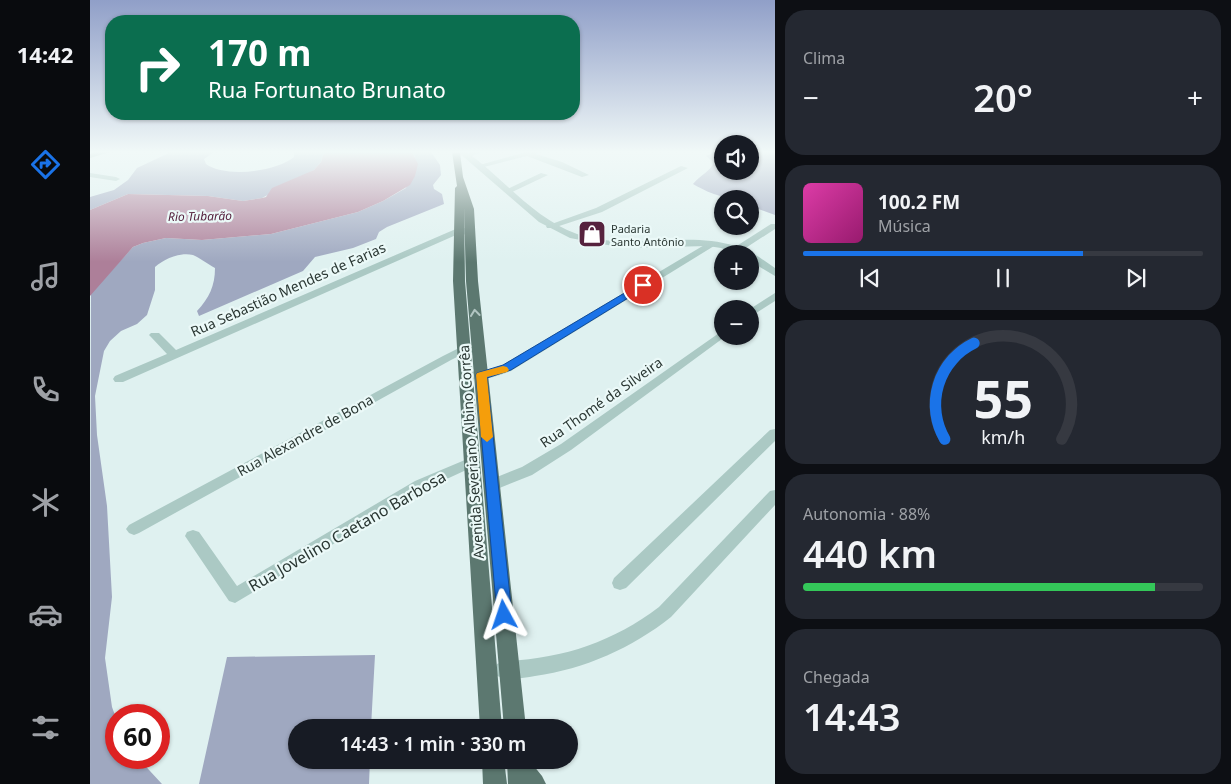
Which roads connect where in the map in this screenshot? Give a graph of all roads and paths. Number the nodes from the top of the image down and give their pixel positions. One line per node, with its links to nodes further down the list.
1 (464, 189): 8 (main road, Avenida Severiano Albino Corrêa)
2 (504, 189): 5 (street)
3 (513, 189): 5 (street)
4 (642, 189): 6 (street)
5 (507, 191): 6 (street)
6 (550, 226): 9 (street)
7 (774, 226): 11 (street)
8 (464, 231): 18 (main road, Avenida Severiano Albino Corrêa); 19 (street, Rua Sebastião Mendes de Farias)
9 (711, 244): 10 (street); 21 (street)
10 (715, 245)
11 (751, 245)
12 (759, 262): 13 (street)
13 (775, 273)
14 (775, 296): 15 (street)
15 (759, 308)
16 (155, 336): 19 (street)
17 (714, 340): 25 (street, Rua Thomé da Silveira)
18 (471, 350): 20 (main road, Avenida Severiano Albino Corrêa); 21 (main road, Avenida Severiano Albino Corrêa); 27 (street, Rua Alexandre de Bona)
19 (175, 355): 22 (street, Rua Sebastião Mendes de Farias)
20 (465, 375): 21 (street); 24 (main road, Avenida Severiano Albino Corrêa)
21 (481, 375): 25 (main road, Avenida Severiano Albino Corrêa)
22 (119, 379)
23 (775, 433): 29 (street)
24 (472, 462): 25 (main road); 28 (street, Rua Jovelino Caetano Barbosa); 30 (main road, Avenida Severiano Albino Corrêa)
25 (492, 485): 31 (main road, Avenida Severiano Albino Corrêa)
26 (775, 495): 31 (street)
27 (134, 529)
28 (193, 536)
29 (620, 583)
30 (487, 670): 31 (street); 32 (main road, Avenida Severiano Albino Corrêa)
31 (510, 670): 33 (main road, Avenida Severiano Albino Corrêa)
32 (490, 719)
33 (514, 719)
34 (494, 769): 36 (main road)
35 (519, 770): 37 (main road)
36 (495, 784)
37 (534, 784)

